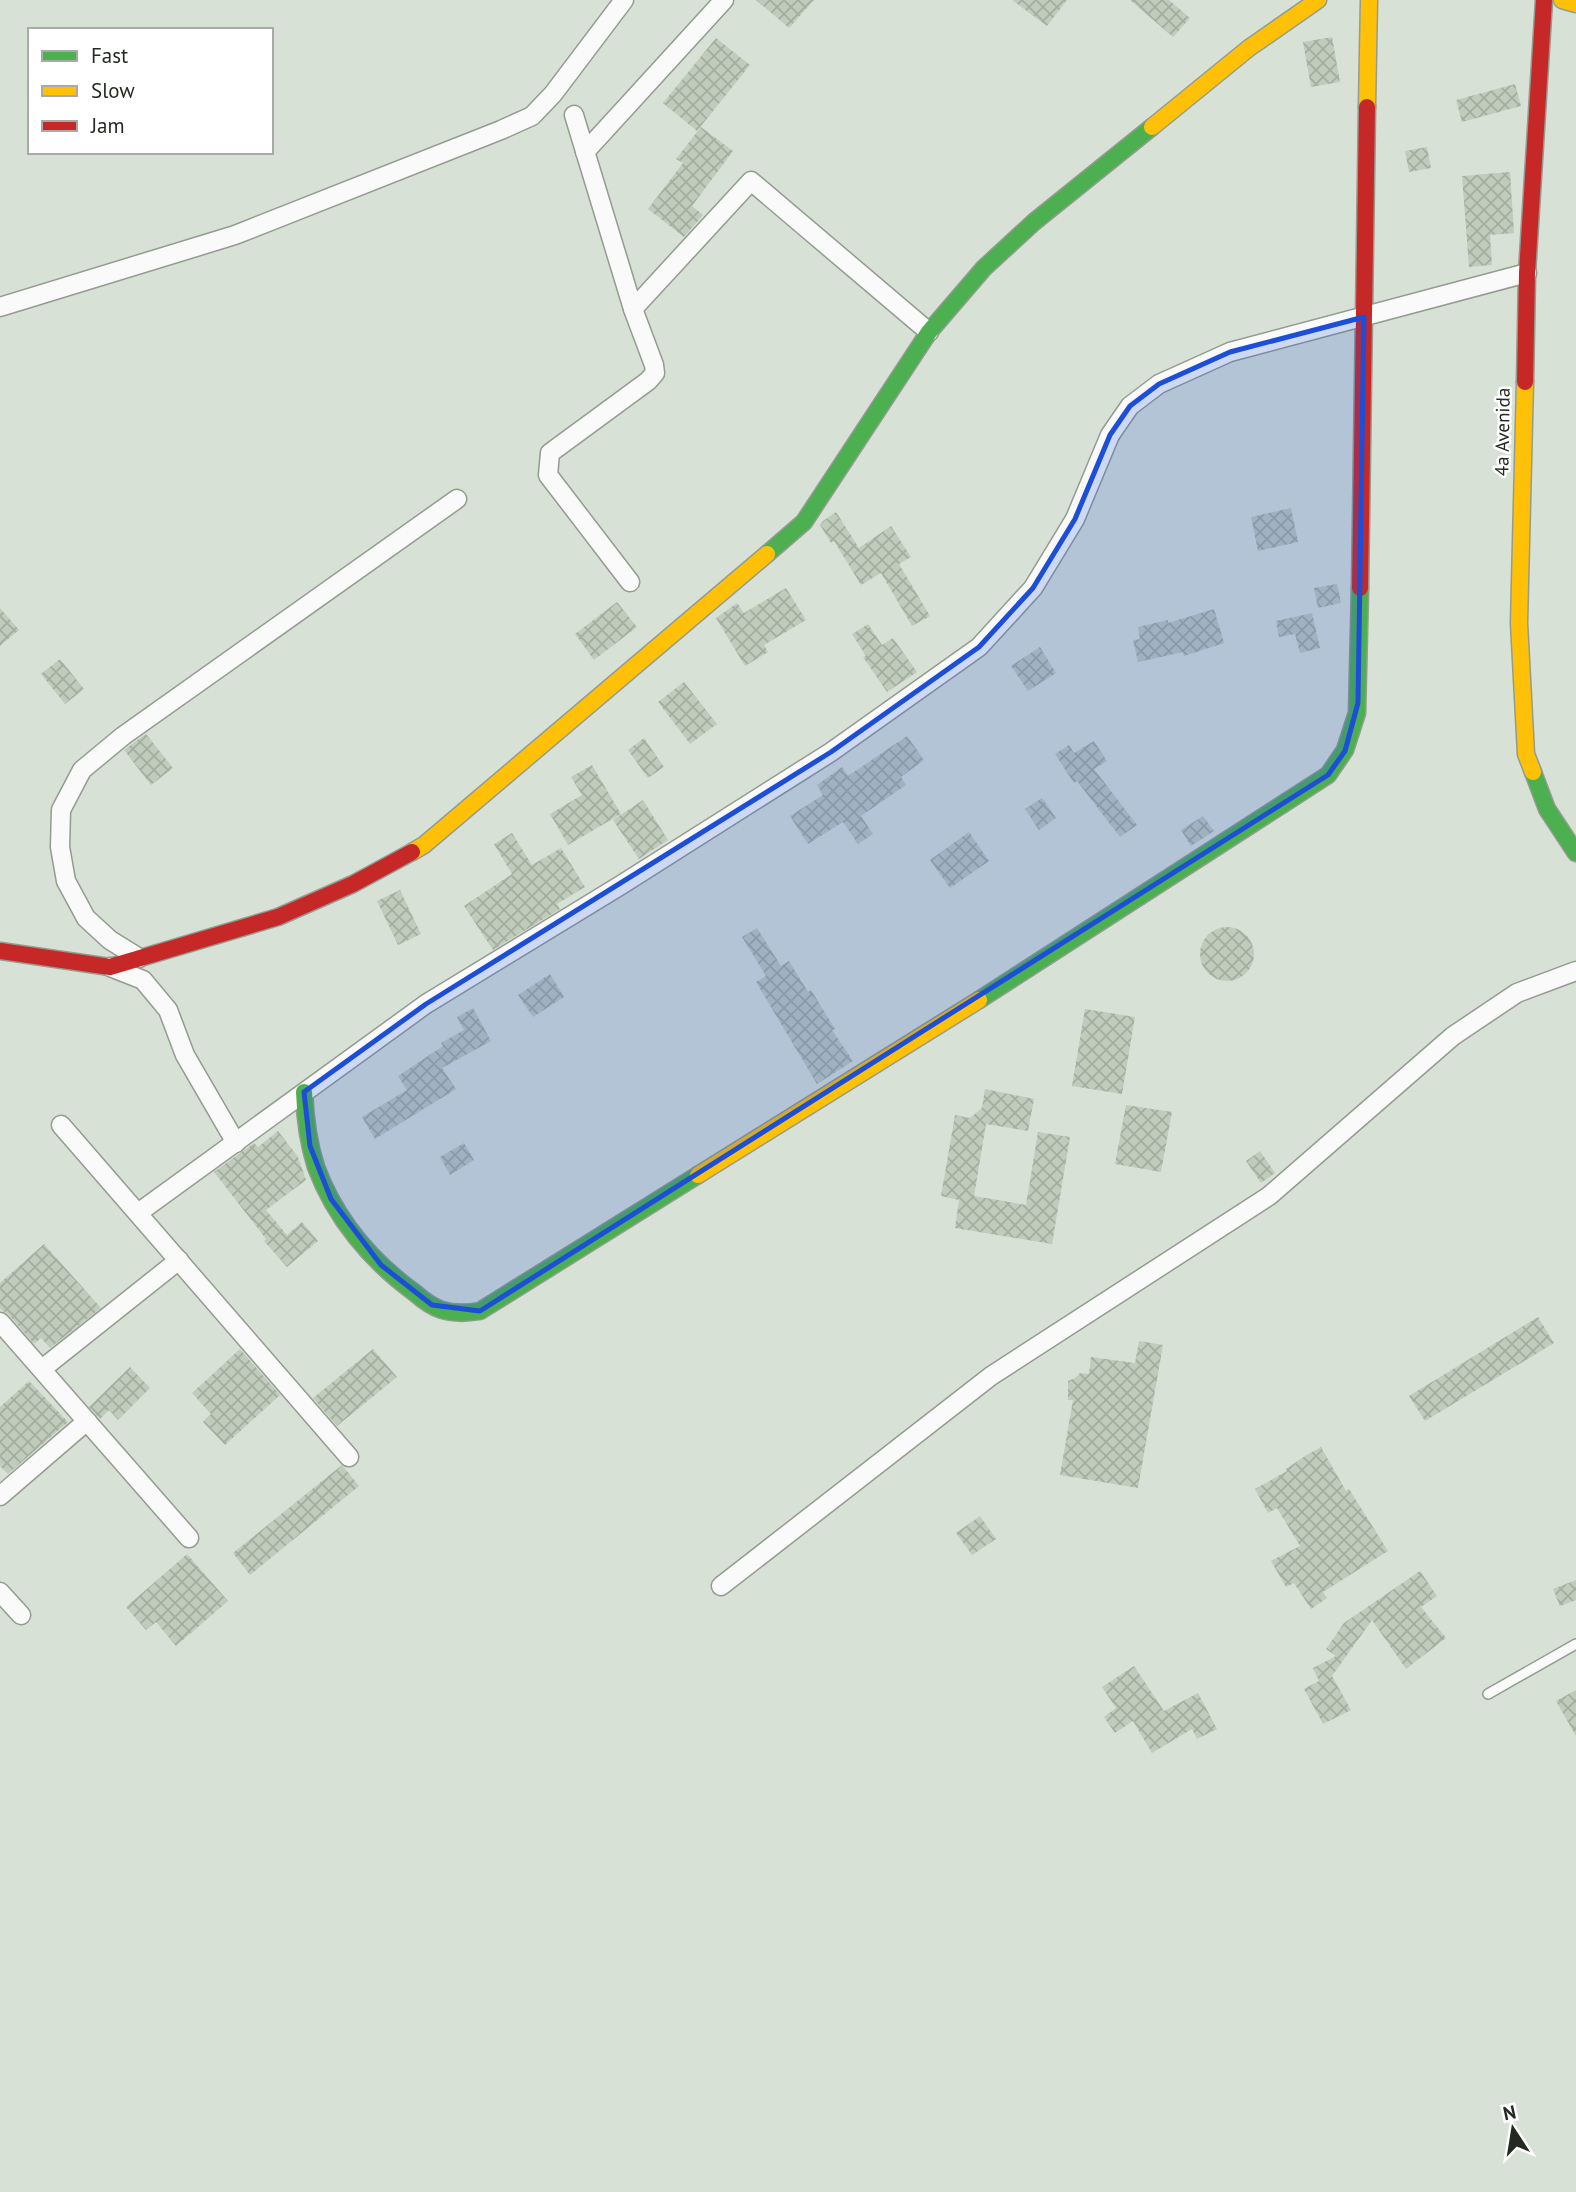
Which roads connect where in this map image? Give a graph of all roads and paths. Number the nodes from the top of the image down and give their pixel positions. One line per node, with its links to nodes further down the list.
1 (624, 0): 11 (street)
2 (724, 0): 9 (street)
3 (1318, 0): 14 (street)
4 (1369, 0): 13 (street)
5 (1544, 0): 10 (street, 4a Avenida)
6 (1562, 0): 7 (street)
7 (1576, 4)
8 (574, 115): 9 (street)
9 (585, 152): 12 (street)
10 (1527, 272): 13 (street); 17 (street, 4a Avenida)
11 (0, 307)
12 (633, 309): 14 (street); 16 (street)
13 (1364, 317): 22 (street); 22 (street)
14 (929, 332): 19 (street)
15 (457, 499): 19 (street)
16 (630, 582)
17 (1576, 853)
18 (0, 951): 20 (street)
19 (139, 958): 20 (street)
20 (110, 967): 24 (street)
21 (1576, 971): 33 (street)
22 (304, 1092): 24 (street)
23 (61, 1125): 25 (street)
24 (236, 1143): 25 (street)
25 (138, 1213): 26 (street)
26 (179, 1260): 28 (street); 30 (street)
27 (0, 1322): 28 (street)
28 (42, 1369): 29 (street)
29 (87, 1422): 31 (street); 32 (street)
30 (349, 1457)
31 (0, 1496)
32 (188, 1538)
33 (721, 1586)
34 (0, 1592): 35 (street)
35 (21, 1615)
36 (1576, 1644): 37 (lane)
37 (1488, 1694)

